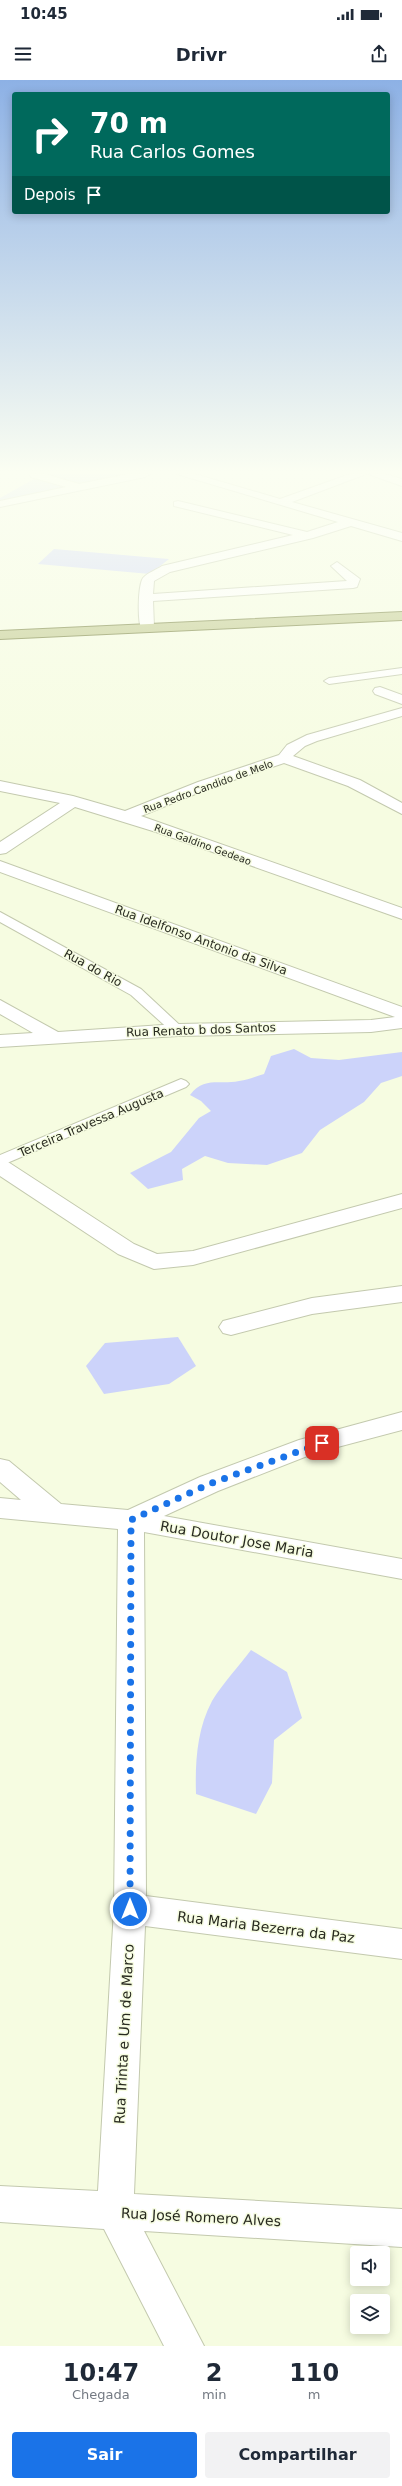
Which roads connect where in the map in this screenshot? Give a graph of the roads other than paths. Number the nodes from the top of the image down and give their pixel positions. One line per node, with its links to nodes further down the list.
1 (149, 580): 3 (street)
2 (354, 580): 3 (street)
3 (145, 598): 5 (street)
4 (402, 616): 5 (main road)
5 (147, 627): 6 (main road)
6 (0, 634)
7 (402, 671): 8 (lane)
8 (329, 681)
9 (380, 691): 10 (street)
10 (402, 700)
11 (402, 712): 12 (street, Rua Pedro Candido de Melo)
12 (284, 758): 15 (street); 16 (street, Rua Pedro Candido de Melo)
13 (0, 786): 14 (street, Rua Galdino Gedeao)
14 (73, 801): 16 (street, Rua Galdino Gedeao); 17 (street)
15 (402, 809)
16 (124, 817): 19 (street, Rua Galdino Gedeao)
17 (0, 849)
18 (0, 866): 22 (street, Rua Idelfonso Antonio da Silva)
19 (402, 914)
20 (0, 916): 24 (lane, Rua do Rio)
21 (0, 1006): 25 (street)
22 (402, 1013)
23 (402, 1022): 24 (street, Rua Renato b dos Santos)
24 (178, 1030): 25 (street, Rua Renato b dos Santos)
25 (52, 1036): 26 (street, Rua Renato b dos Santos)
26 (0, 1041)
27 (181, 1084): 28 (lane, Terceira Travessa Augusta)
28 (0, 1161)
29 (0, 1167): 30 (street)
30 (402, 1201)
31 (402, 1294): 32 (street)
32 (231, 1328)
33 (402, 1421): 37 (street)
34 (0, 1468): 36 (street)
35 (0, 1508): 36 (street, Rua Doutor Jose Maria)
36 (53, 1512): 37 (street, Rua Doutor Jose Maria)
37 (131, 1520): 38 (street, Rua Doutor Jose Maria); 39 (street, Rua Trinta e Um de Marco)
38 (402, 1569)
39 (130, 1909): 40 (street, Rua Maria Bezerra da Paz); 42 (street, Rua Trinta e Um de Marco)
40 (402, 1944)
41 (0, 2204): 42 (street, Rua José Romero Alves)
42 (115, 2212): 43 (street, Rua José Romero Alves); 44 (street)
43 (402, 2228)
44 (185, 2346)

